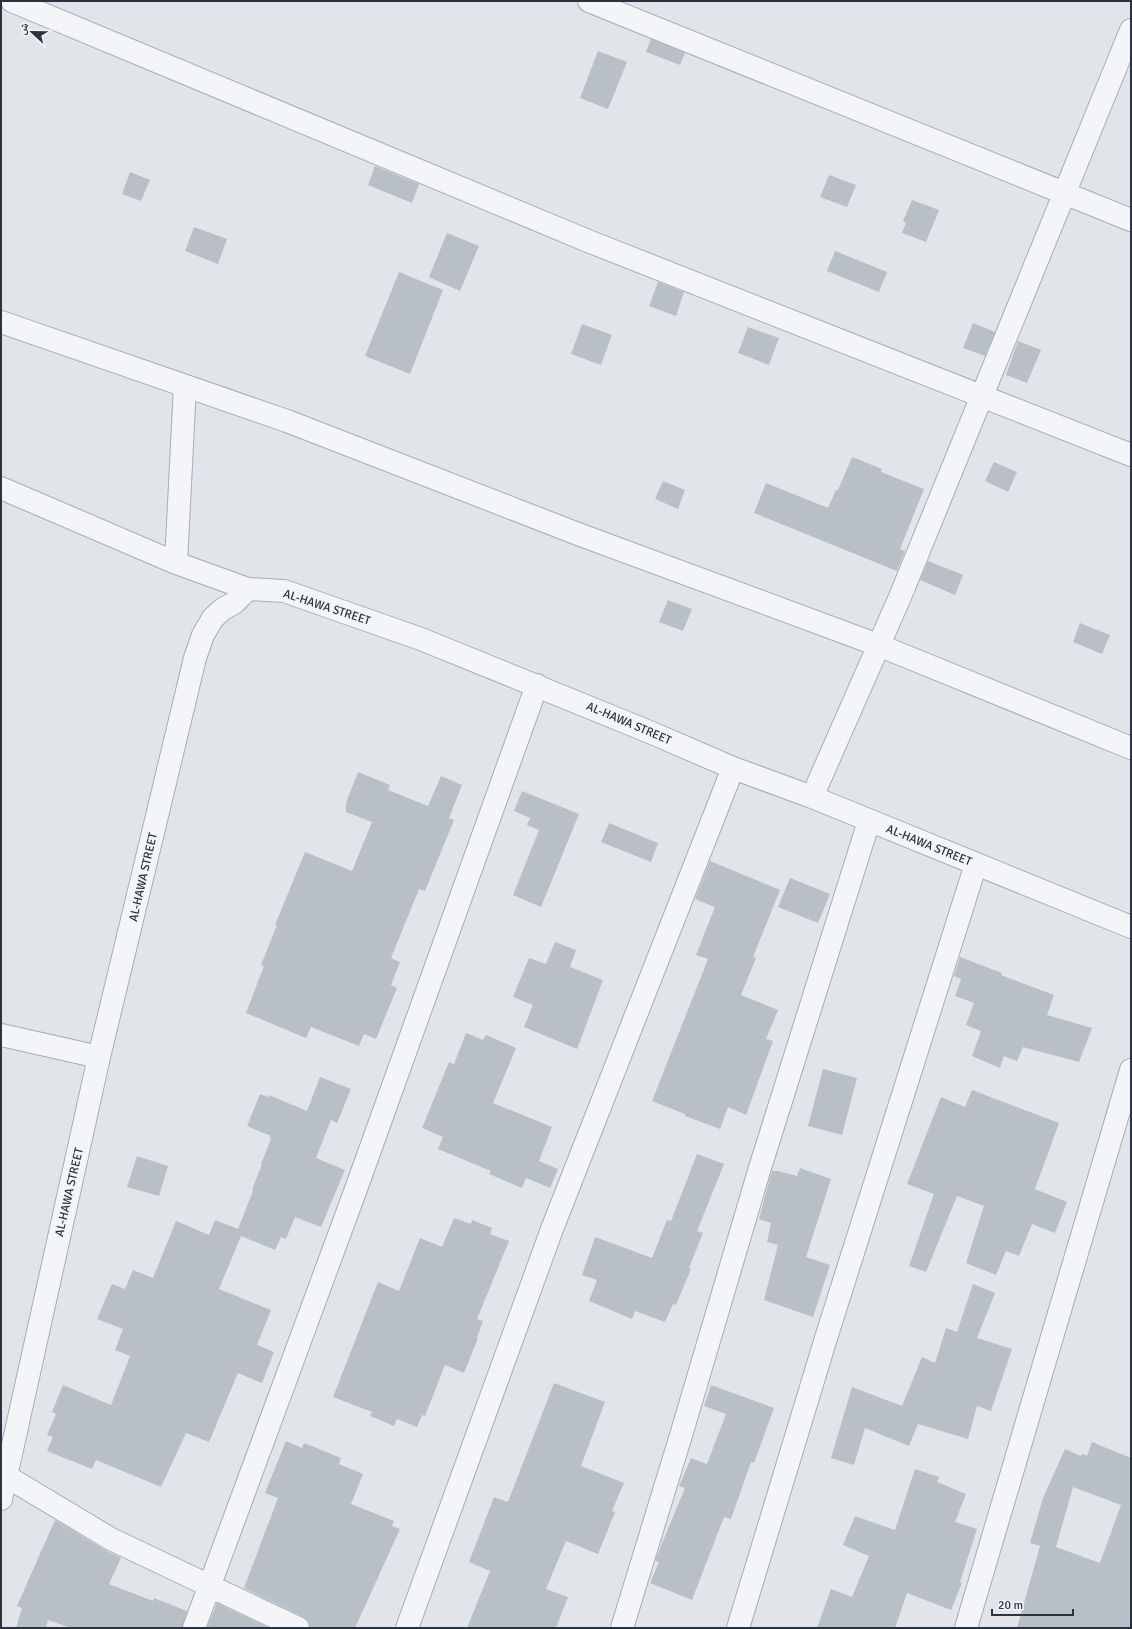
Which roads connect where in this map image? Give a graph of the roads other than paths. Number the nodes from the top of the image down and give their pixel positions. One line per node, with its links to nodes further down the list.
1 (12, 1): 3 (street)
2 (589, 1): 5 (street)
3 (46, 6): 9 (street)
4 (1131, 30): 5 (street)
5 (1066, 193): 6 (street); 9 (street)
6 (1131, 220)
7 (1, 322): 8 (street)
8 (186, 386): 12 (street); 14 (street)
9 (982, 396): 10 (street); 14 (street)
10 (1131, 455)
11 (1, 488): 12 (street)
12 (176, 563): 13 (street)
13 (248, 590): 15 (street, AL-HAWA STREET); 23 (street, AL-HAWA STREET)
14 (878, 645): 16 (street); 18 (street)
15 (538, 686): 17 (street, AL-HAWA STREET); 27 (street)
16 (1131, 748)
17 (734, 768): 18 (street, AL-HAWA STREET); 30 (street)
18 (812, 797): 19 (street, AL-HAWA STREET)
19 (869, 821): 20 (street, AL-HAWA STREET); 31 (street)
20 (976, 864): 21 (street, AL-HAWA STREET); 32 (street)
21 (1131, 927)
22 (1, 1035): 23 (street)
23 (99, 1057): 25 (street, AL-HAWA STREET)
24 (1131, 1070): 33 (street)
25 (6, 1476): 26 (street, AL-HAWA STREET); 27 (street)
26 (1, 1499)
27 (209, 1586): 28 (street); 29 (street)
28 (194, 1628)
29 (298, 1628)
30 (407, 1628)
31 (622, 1628)
32 (738, 1628)
33 (966, 1628)

